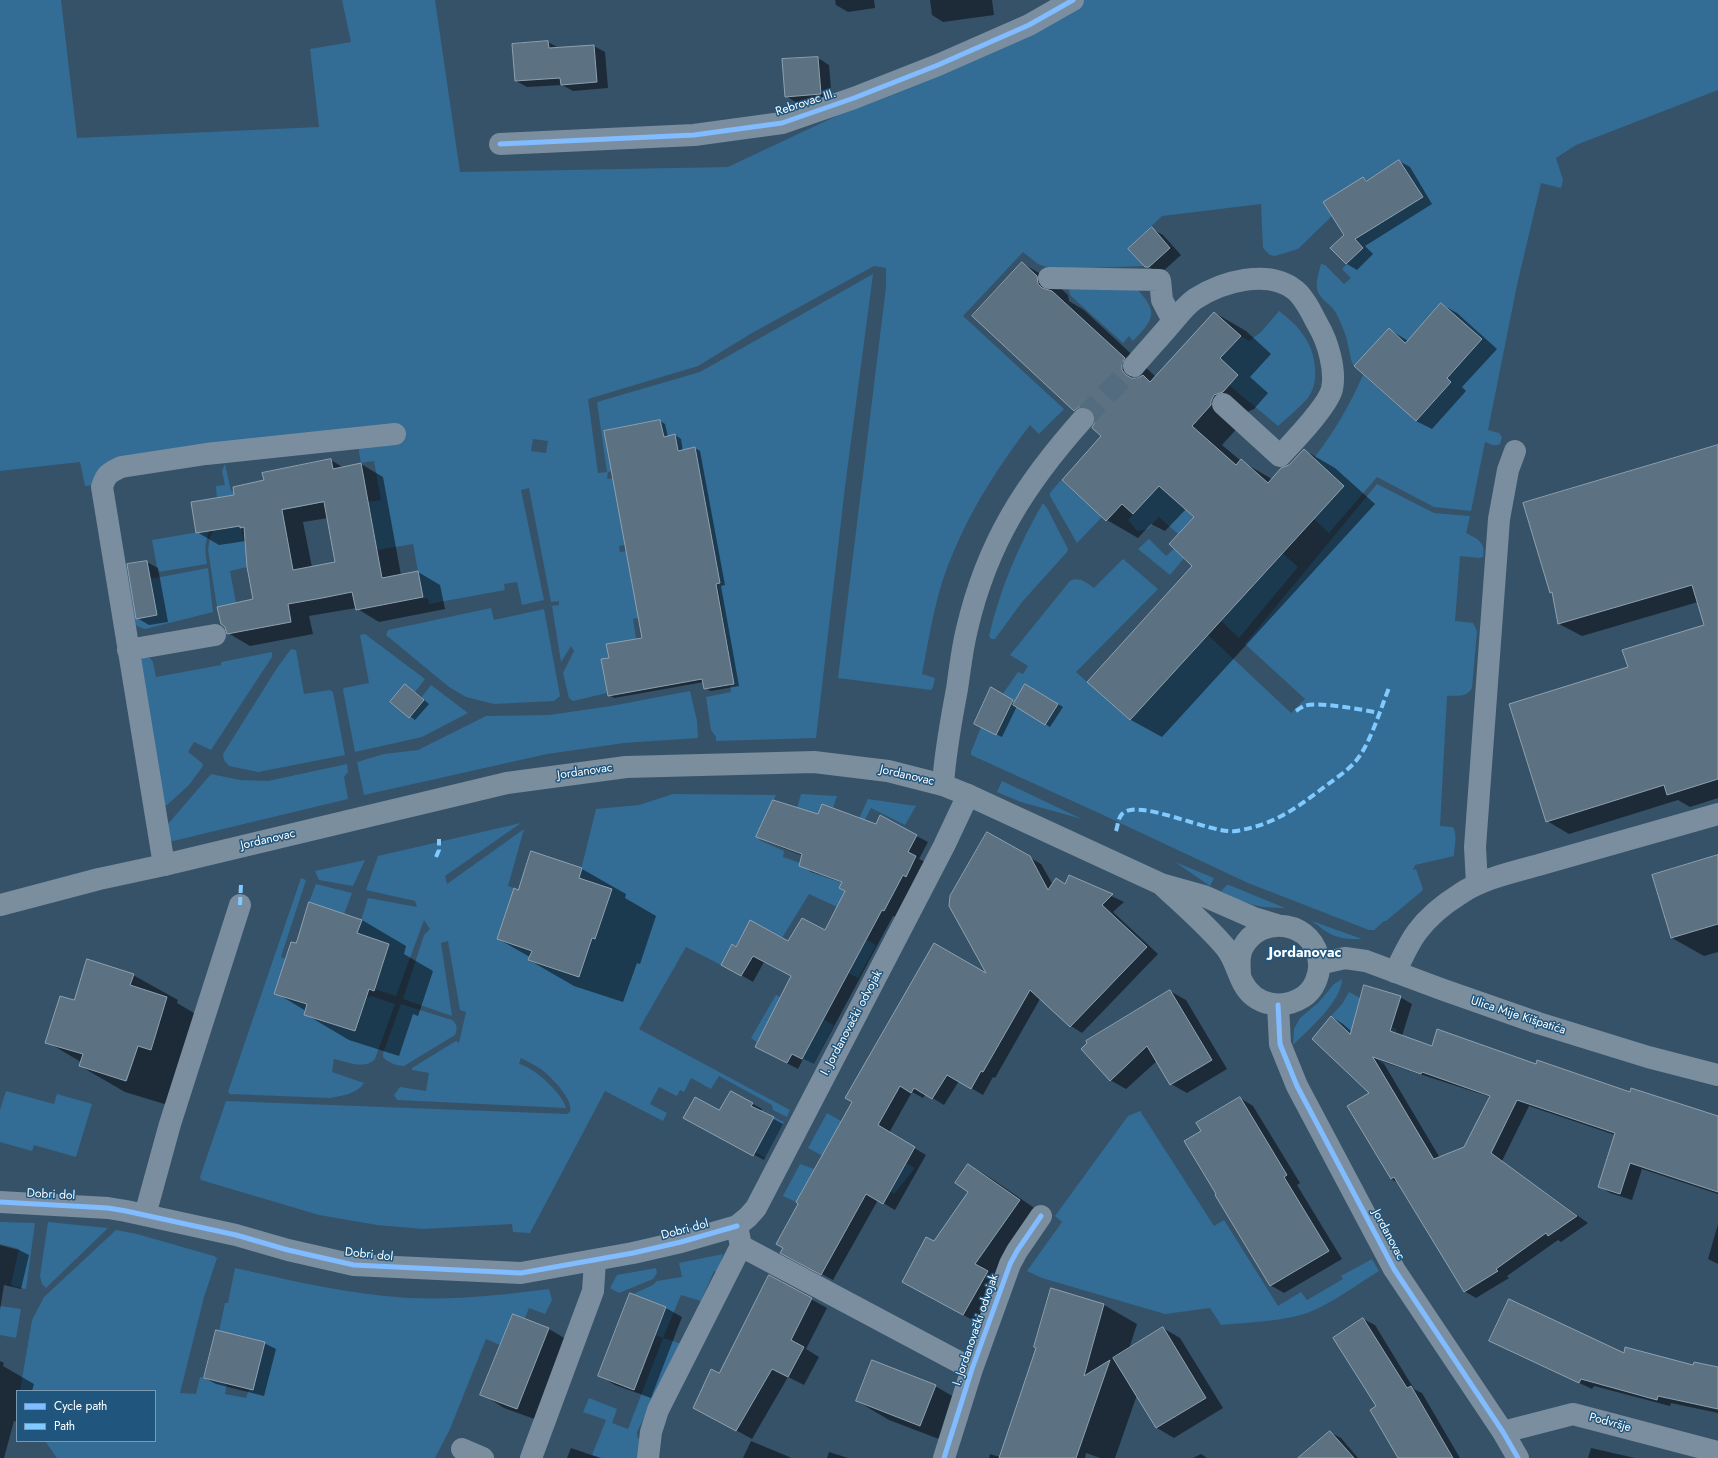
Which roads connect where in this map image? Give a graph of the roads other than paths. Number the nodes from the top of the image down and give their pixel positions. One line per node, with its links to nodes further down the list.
1 (1073, 0): 2 (street, Rebrovac III.)
2 (500, 144)
3 (1049, 278): 4 (street)
4 (1173, 321): 5 (street); 6 (street)
5 (1134, 366)
6 (1223, 404)
7 (1083, 419): 12 (street)
8 (395, 434): 11 (street)
9 (1515, 451): 17 (street)
10 (215, 635): 11 (street)
11 (128, 650): 15 (street)
12 (943, 785): 13 (main road, Jordanovac); 15 (main road, Jordanovac)
13 (968, 795): 16 (main road, Jordanovac); 29 (street, I. Jordanovački odvojak)
14 (1718, 814): 17 (street)
15 (164, 865): 18 (main road, Jordanovac)
16 (1161, 884): 20 (main road); 23 (main road)
17 (1477, 884): 22 (street)
18 (0, 905)
19 (240, 905): 27 (street)
20 (1277, 925): 21 (main road); 23 (main road)
21 (1319, 964): 22 (main road, Ulica Mije Kišpatića); 24 (main road)
22 (1395, 972): 25 (main road, Ulica Mije Kišpatića)
23 (1240, 976): 24 (main road)
24 (1278, 1005): 32 (street, Jordanovac)
25 (1718, 1075)
26 (0, 1202): 27 (street, Dobri dol)
27 (146, 1215): 30 (street, Dobri dol)
28 (1041, 1216): 31 (street, I. Jordanovački odvojak)
29 (739, 1236): 30 (street, Dobri dol); 31 (street, I. Jordanovački odvojak); 37 (street, I. Jordanovački odvojak)
30 (595, 1260): 36 (street)
31 (972, 1369): 38 (street, I. Jordanovački odvojak)
32 (1503, 1432): 34 (street, Podvršje); 39 (street, Jordanovac)
33 (462, 1449): 35 (street)
34 (1718, 1452)
35 (483, 1458)
36 (532, 1458)
37 (648, 1458)
38 (944, 1458)
39 (1518, 1458)

